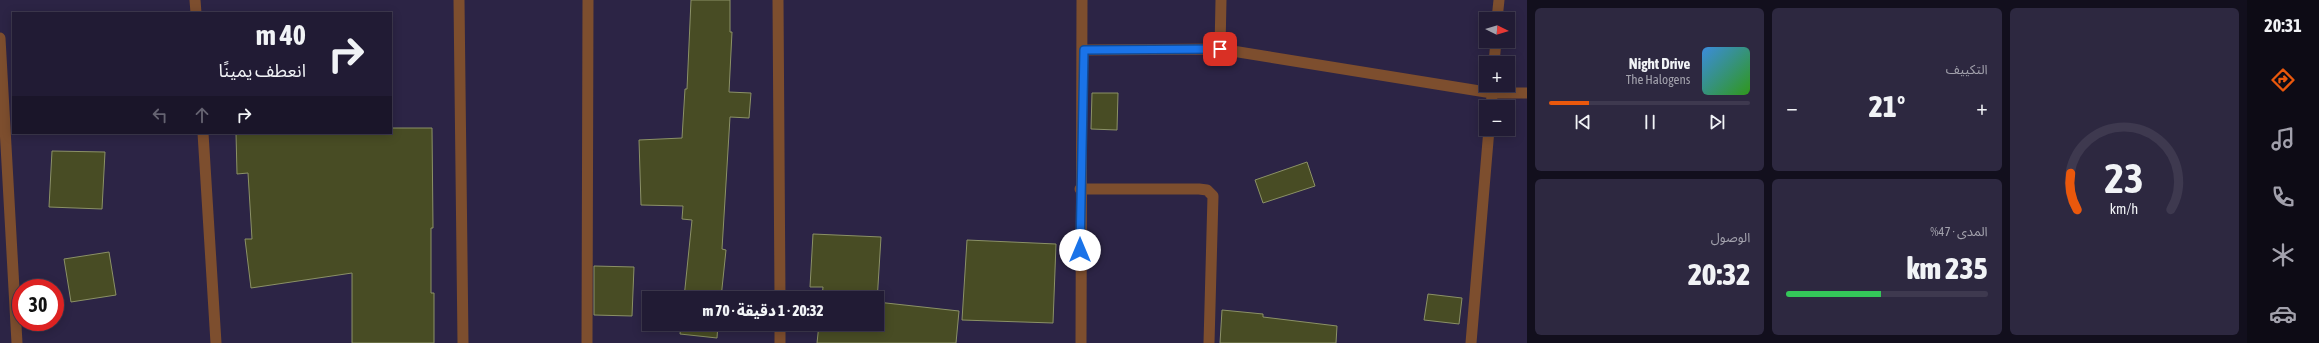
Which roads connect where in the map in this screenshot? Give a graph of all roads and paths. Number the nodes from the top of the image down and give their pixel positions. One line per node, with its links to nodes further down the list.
1 (195, 0): 8 (street)
2 (459, 0): 23 (street)
3 (588, 0): 24 (street)
4 (778, 0): 19 (street)
5 (1082, 0): 12 (street)
6 (1221, 0): 11 (street)
7 (1499, 0): 9 (street)
8 (196, 12)
9 (1498, 12)
10 (0, 38): 21 (street)
11 (1220, 49): 12 (street); 13 (street)
12 (1084, 50): 18 (street)
13 (1479, 87)
14 (1515, 92): 15 (street)
15 (1527, 93)
16 (203, 134): 22 (street)
17 (1488, 136): 28 (street)
18 (1080, 189): 26 (street); 27 (street)
19 (780, 291)
20 (780, 331): 25 (street)
21 (17, 343)
22 (216, 343)
23 (463, 343)
24 (587, 343)
25 (780, 343)
26 (1080, 343)
27 (1209, 343)
28 (1471, 343)

